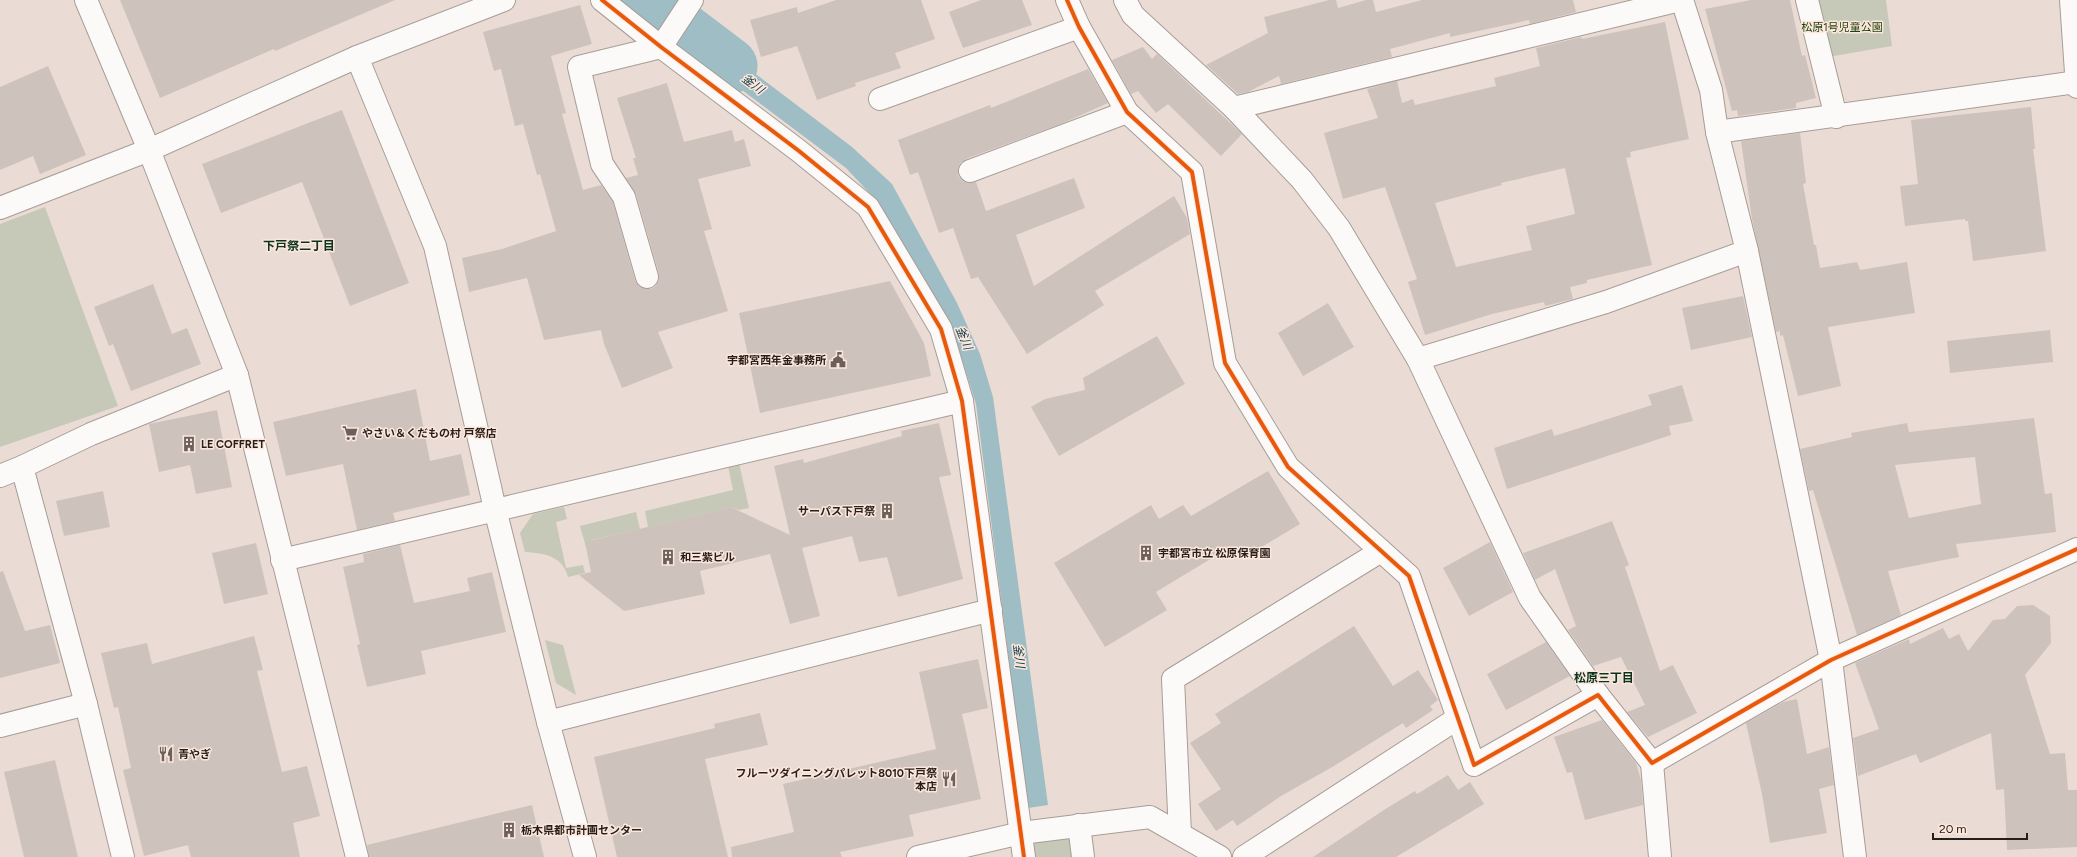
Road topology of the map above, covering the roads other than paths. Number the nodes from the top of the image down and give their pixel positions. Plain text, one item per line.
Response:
1 (86, 0) edge
2 (504, 0) edge
3 (602, 0) edge
4 (692, 0) edge
5 (1067, 0) edge
6 (1125, 0) edge
7 (1681, 0) edge
8 (1807, 0) edge
9 (2071, 0) edge
10 (1079, 27) junction
11 (661, 47) junction
12 (357, 57) junction
13 (2077, 82) edge
14 (2077, 87) edge
15 (880, 99) dead end
16 (1234, 108) junction
17 (1127, 112) junction
18 (1836, 117) junction
19 (1717, 132) junction
20 (149, 150) junction
21 (970, 171) dead end
22 (0, 208) edge
23 (1747, 251) junction
24 (647, 277) dead end
25 (1418, 359) junction
26 (237, 375) junction
27 (962, 401) junction
28 (22, 467) junction
29 (0, 476) edge
30 (495, 509) junction
31 (2077, 549) edge
32 (1381, 551) junction
33 (282, 560) junction
34 (991, 610) junction
35 (1832, 660) junction
36 (1598, 695) junction
37 (86, 704) junction
38 (1458, 718) junction
39 (548, 722) junction
40 (0, 726) edge
41 (1652, 763) junction
42 (1074, 826) junction
43 (1026, 832) junction
44 (1180, 834) junction
45 (123, 857) edge
46 (357, 857) edge
47 (585, 857) edge
48 (918, 857) edge
49 (1024, 857) edge
50 (1083, 857) edge
51 (1220, 857) edge
52 (1244, 857) edge
53 (1660, 857) edge
54 (1855, 857) edge

1 - 20 street
2 - 12 street
3 - 11 street
4 - 11 street
5 - 10 street
6 - 16 street
7 - 16 street
7 - 19 street
8 - 18 street
9 - 13 street
10 - 15 street
10 - 17 street
11 - 24 street
11 - 27 street
12 - 20 street
12 - 30 street
13 - 14 street
13 - 18 street
16 - 25 street
17 - 21 street
17 - 32 street
18 - 19 street
19 - 23 street
20 - 22 street
20 - 26 street
23 - 25 street
23 - 35 street
25 - 36 street
26 - 28 street
26 - 33 street
27 - 30 street
27 - 34 street
28 - 29 street
28 - 37 street
30 - 33 street
30 - 39 street
31 - 35 street
32 - 38 street
32 - 44 street
33 - 46 street
34 - 39 street
34 - 43 street
35 - 41 street
35 - 54 street
36 - 38 street
36 - 41 street
37 - 40 street
37 - 45 street
38 - 52 street
39 - 47 street
41 - 53 street
42 - 43 street
42 - 44 street
42 - 50 street
43 - 48 street
43 - 49 street
44 - 51 street

